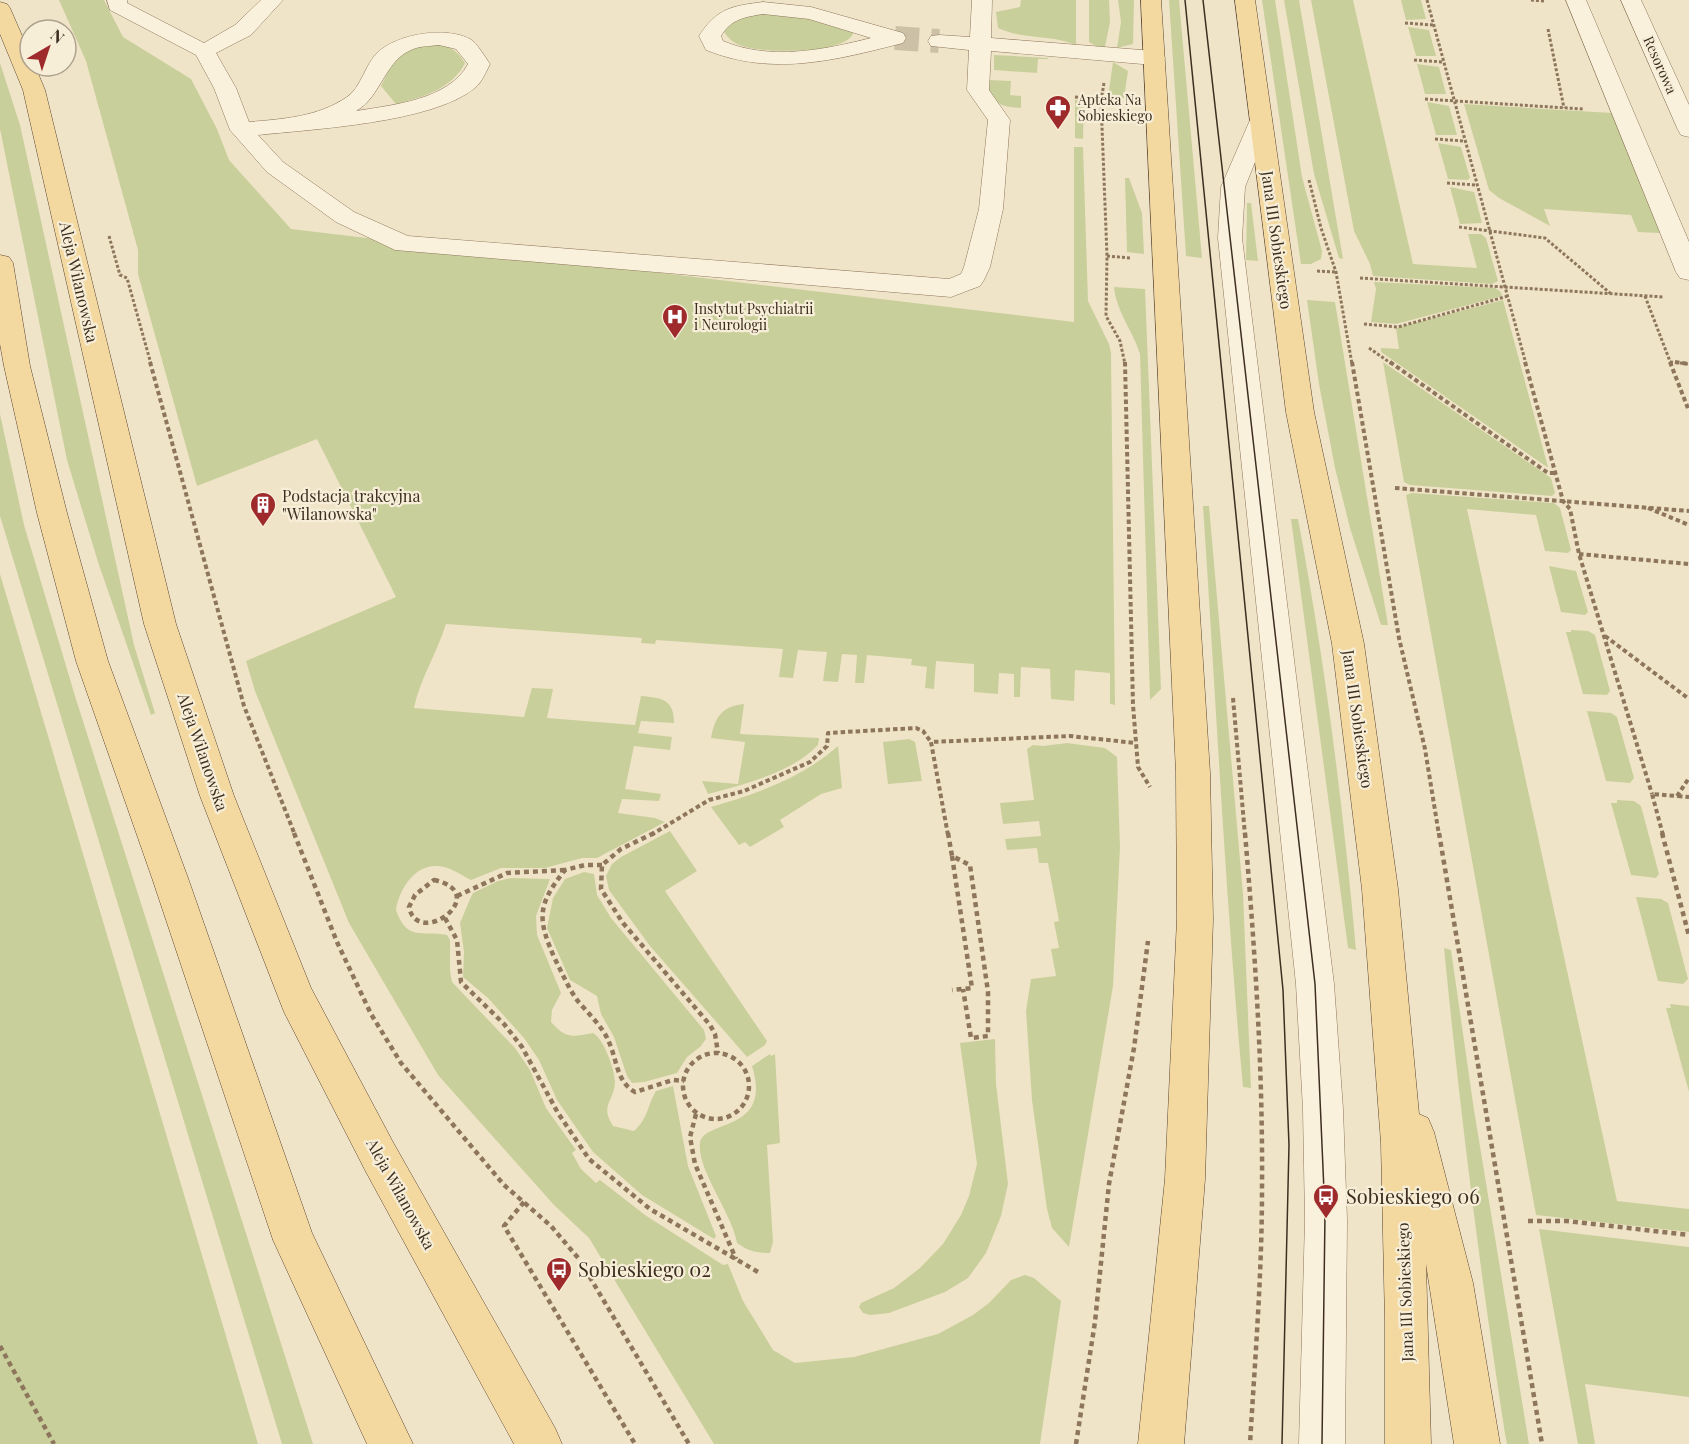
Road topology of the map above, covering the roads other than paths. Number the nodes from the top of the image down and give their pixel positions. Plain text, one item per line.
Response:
1 (117, 0) edge
2 (982, 0) edge
3 (1151, 0) edge
4 (1245, 0) edge
5 (1576, 0) edge
6 (1631, 0) edge
7 (265, 3) edge
8 (0, 9) edge
9 (895, 38) joint
10 (939, 41) tunnel mouth
11 (980, 44) junction
12 (204, 51) junction
13 (1154, 58) junction
14 (1261, 120) junction
15 (308, 122) junction
16 (242, 129) junction
17 (1689, 130) edge
18 (0, 263) edge
19 (1689, 272) edge
20 (9, 368) edge
21 (1395, 1058) junction
22 (390, 1444) edge
23 (539, 1444) edge
24 (1161, 1444) edge
25 (1322, 1444) edge
26 (1408, 1444) edge
27 (1477, 1444) edge

1 - 12 street
2 - 11 street
3 - 13 main road
4 - 14 main road, Jana III Sobieskiego
5 - 19 street
6 - 17 street, Resorowa
7 - 12 street
8 - 23 main road, Aleja Wilanowska
9 - 9 street
10 - 11 street
11 - 13 street
11 - 16 street
12 - 16 street
13 - 24 main road
14 - 21 main road, Jana III Sobieskiego
14 - 25 street
15 - 15 street
15 - 16 street
18 - 20 main road
20 - 22 main road
21 - 26 main road, Jana III Sobieskiego
21 - 27 main road

